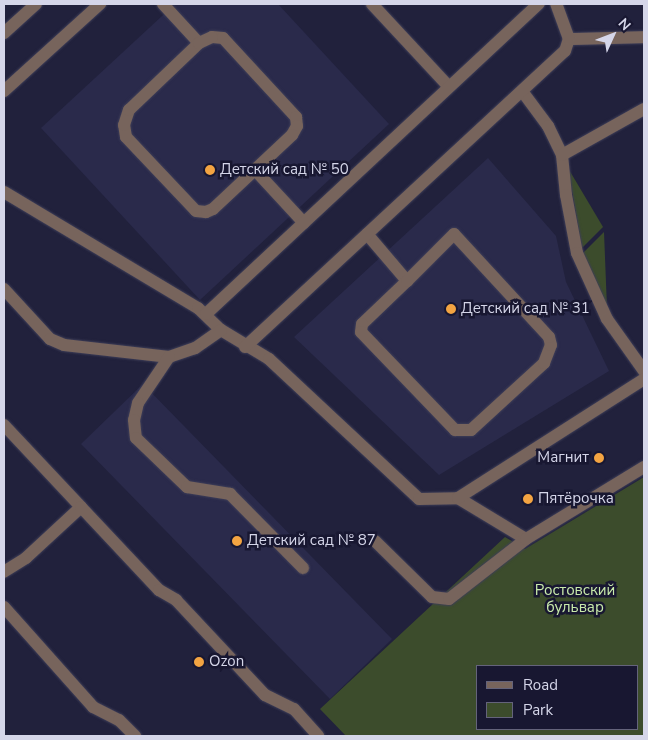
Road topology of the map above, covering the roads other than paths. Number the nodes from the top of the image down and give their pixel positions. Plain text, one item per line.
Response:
1 (36, 4) edge
2 (100, 4) edge
3 (162, 4) edge
4 (372, 4) edge
5 (539, 4) edge
6 (556, 4) edge
7 (4, 33) edge
8 (644, 37) edge
9 (569, 39) junction
10 (199, 43) junction
11 (449, 87) junction
12 (4, 91) edge
13 (522, 91) junction
14 (644, 109) edge
15 (562, 156) junction
16 (255, 170) junction
17 (4, 192) edge
18 (304, 223) junction
19 (367, 234) junction
20 (407, 280) junction
21 (4, 290) edge
22 (206, 314) junction
23 (221, 330) junction
24 (245, 346) junction
25 (169, 356) junction
26 (644, 371) edge
27 (644, 379) edge
28 (4, 426) edge
29 (644, 467) edge
30 (458, 498) junction
31 (81, 507) junction
32 (526, 539) junction
33 (375, 541) dead end
34 (303, 568) dead end
35 (4, 572) edge
36 (4, 607) edge
37 (135, 736) edge
38 (318, 736) edge

1 - 7 lane
2 - 12 lane
3 - 10 lane
4 - 11 lane
5 - 11 lane
6 - 9 lane
8 - 9 lane
9 - 13 lane
10 - 16 lane
10 - 16 lane
11 - 18 lane
13 - 15 lane
13 - 19 lane
14 - 15 lane
15 - 26 lane
16 - 18 lane
17 - 22 lane
18 - 22 lane
19 - 20 lane
19 - 24 lane
20 - 20 lane
21 - 25 lane
22 - 23 lane
23 - 24 lane
23 - 25 lane
24 - 30 lane
25 - 34 lane
27 - 30 lane
28 - 31 lane
29 - 32 lane
30 - 32 lane
31 - 35 lane
31 - 38 lane
32 - 33 lane
36 - 37 lane

